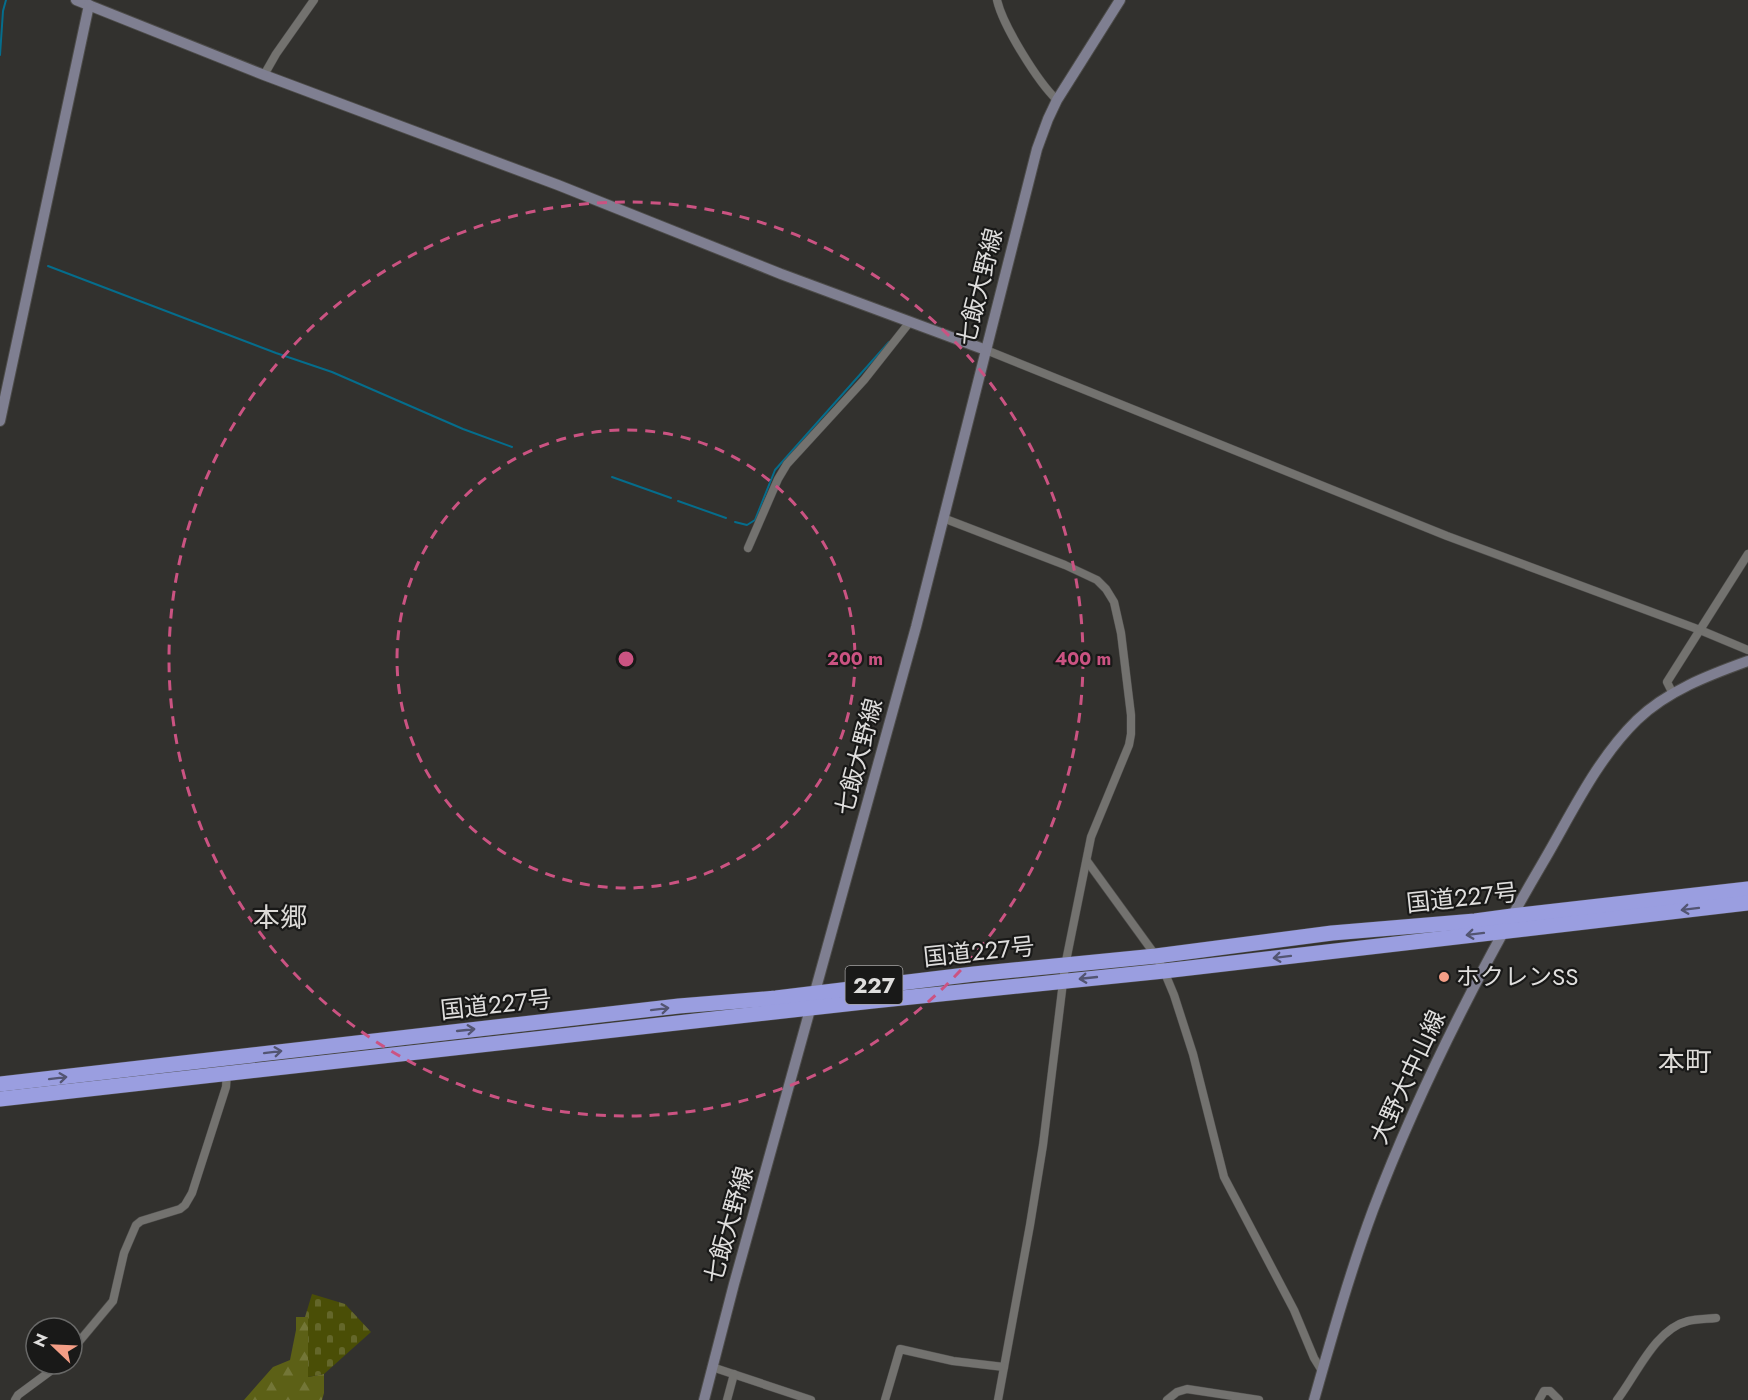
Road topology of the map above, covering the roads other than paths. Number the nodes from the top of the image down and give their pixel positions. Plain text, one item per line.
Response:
1 (77, 0) edge
2 (314, 0) edge
3 (997, 0) edge
4 (1120, 0) edge
5 (89, 5) junction
6 (264, 75) junction
7 (1057, 100) junction
8 (909, 323) junction
9 (986, 350) junction
10 (0, 421) edge
11 (943, 518) junction
12 (747, 548) dead end
13 (1748, 554) edge
14 (1700, 630) junction
15 (1748, 650) edge
16 (1748, 661) edge
17 (1673, 694) junction
18 (1087, 861) junction
19 (1748, 889) edge
20 (1748, 903) edge
21 (1512, 916) junction
22 (1503, 930) junction
23 (1156, 957) junction
24 (1164, 971) junction
25 (1065, 973) junction
26 (814, 1000) junction
27 (238, 1056) junction
28 (226, 1073) junction
29 (0, 1084) edge
30 (0, 1099) edge
31 (1716, 1318) dead end
32 (84, 1336) edge
33 (712, 1367) junction
34 (1004, 1367) junction
35 (1322, 1371) junction
36 (734, 1374) junction
37 (44, 1376) edge
38 (15, 1400) edge
39 (704, 1400) edge
40 (728, 1400) edge
41 (811, 1400) edge
42 (885, 1400) edge
43 (998, 1400) edge
44 (1167, 1400) edge
45 (1259, 1400) edge
46 (1314, 1400) edge
47 (1539, 1400) edge
48 (1559, 1400) edge
49 (1617, 1400) edge

1 - 5 main road
2 - 6 street
3 - 7 street
4 - 7 main road, 七飯大野線
5 - 6 main road
5 - 10 main road
6 - 8 main road
7 - 9 main road, 七飯大野線
8 - 9 main road
8 - 12 street
9 - 11 main road, 七飯大野線
9 - 14 street
11 - 18 street
11 - 26 main road, 七飯大野線
13 - 14 street
14 - 15 street
14 - 17 street
16 - 17 main road, 大野大中山線
17 - 21 main road, 大野大中山線
18 - 23 street
18 - 25 street
19 - 21 highway, 国道227号 / 227
20 -> 22 highway, 国道227号 / 227
21 - 22 main road, 大野大中山線
21 - 23 highway, 国道227号 / 227
22 -> 24 highway, 国道227号 / 227
22 - 35 main road, 大野大中山線
23 - 24 street
23 - 25 highway, 国道227号 / 227
24 -> 25 highway, 国道227号 / 227
24 - 35 street
25 - 26 highway, 国道227号 / 227
25 - 34 street
27 -> 26 highway, 国道227号 / 227
26 - 28 highway, 国道227号 / 227
26 - 33 main road, 七飯大野線
27 - 28 street
29 -> 27 highway, 国道227号 / 227
28 - 30 highway, 国道227号 / 227
28 - 32 street
31 - 49 street
33 - 36 street
33 - 39 main road, 七飯大野線
34 - 42 street
34 - 43 street
35 - 46 main road, 大野大中山線
36 - 40 street
36 - 41 street
37 - 38 street
44 - 45 street
47 - 48 street

